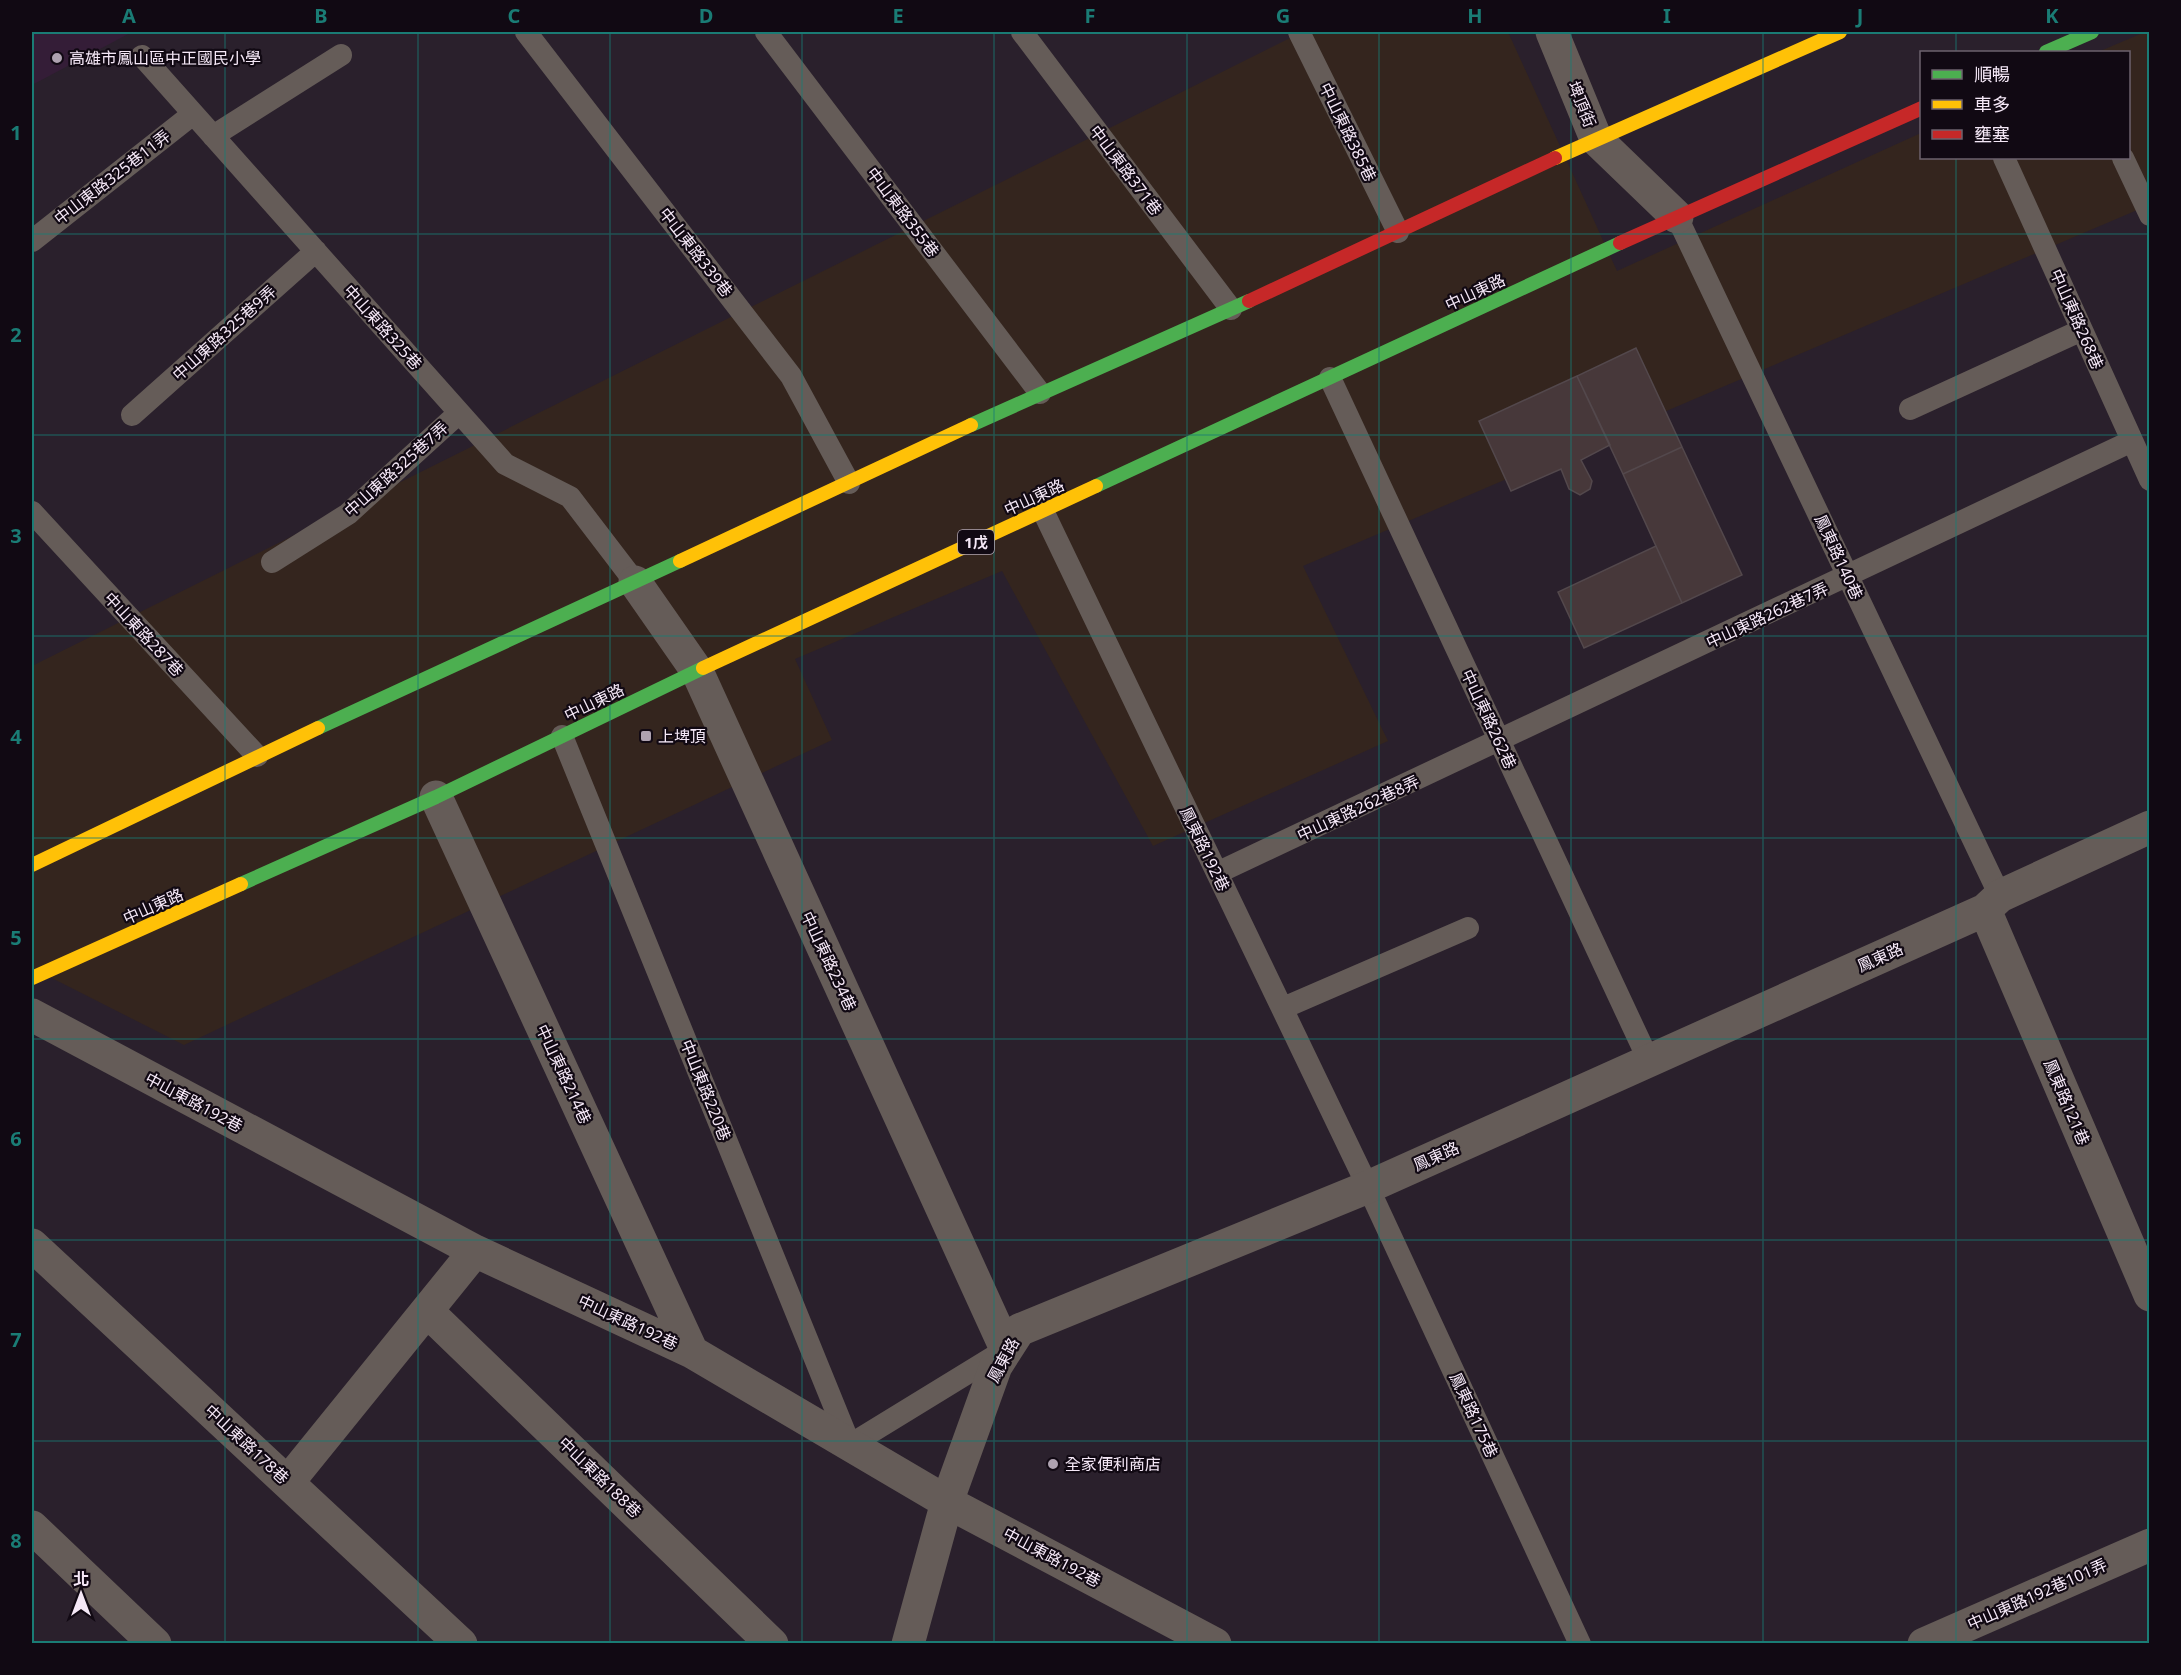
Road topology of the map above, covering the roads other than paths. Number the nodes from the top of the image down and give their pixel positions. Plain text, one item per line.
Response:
1 (526, 32) edge
2 (766, 32) edge
3 (1022, 32) edge
4 (1299, 32) edge
5 (1552, 32) edge
6 (1840, 32) edge
7 (2092, 32) edge
8 (2073, 47) edge
9 (2051, 51) edge
10 (341, 55) dead end
11 (142, 56) dead end
12 (1920, 109) edge
13 (193, 114) junction
14 (213, 136) junction
15 (1596, 139) junction
16 (2004, 159) edge
17 (2123, 159) edge
18 (2150, 215) edge
19 (1677, 217) junction
20 (1398, 232) junction
21 (32, 241) edge
22 (316, 251) junction
23 (1231, 309) junction
24 (2082, 330) junction
25 (1330, 378) junction
26 (1040, 393) junction
27 (1910, 409) dead end
28 (459, 412) junction
29 (132, 415) dead end
30 (2132, 441) junction
31 (2150, 480) edge
32 (849, 483) junction
33 (1043, 511) junction
34 (32, 512) edge
35 (272, 562) dead end
36 (1848, 576) junction
37 (635, 582) junction
38 (697, 671) junction
39 (562, 736) junction
40 (1499, 742) junction
41 (257, 756) junction
42 (436, 796) junction
43 (2150, 827) edge
44 (32, 865) edge
45 (1217, 873) junction
46 (1993, 903) junction
47 (1468, 928) dead end
48 (32, 978) edge
49 (1282, 1008) junction
50 (32, 1015) edge
51 (1649, 1061) junction
52 (1368, 1186) junction
53 (32, 1245) edge
54 (475, 1251) junction
55 (2150, 1295) edge
56 (427, 1311) junction
57 (1006, 1349) junction
58 (692, 1352) junction
59 (850, 1445) junction
60 (288, 1482) junction
61 (947, 1502) junction
62 (32, 1527) edge
63 (2150, 1545) edge
64 (155, 1644) edge
65 (461, 1644) edge
66 (772, 1644) edge
67 (908, 1644) edge
68 (1215, 1644) edge
69 (1580, 1644) edge
70 (1923, 1644) edge

1 - 32 lane, 中山東路339巷
2 - 26 lane, 中山東路355巷
3 - 23 lane, 中山東路371巷
4 - 20 lane, 中山東路385巷
5 - 15 street, 埤頂街
6 - 15 main road
7 - 8 main road
8 - 9 main road
10 - 14 lane
11 - 13 lane, 中山東路325巷
12 - 19 main road, 中山東路 / 1戊
13 - 14 lane, 中山東路325巷
13 - 21 lane, 中山東路325巷11弄
14 - 22 lane, 中山東路325巷
15 - 19 street, 埤頂街
15 - 20 main road
16 - 24 lane, 中山東路268巷
17 - 18 lane
19 - 25 main road, 中山東路 / 1戊
19 - 36 lane, 鳳東路140巷
20 - 23 main road
22 - 28 lane, 中山東路325巷
22 - 29 lane, 中山東路325巷9弄
23 - 26 main road
24 - 27 lane
24 - 30 lane, 中山東路268巷
25 - 33 main road, 中山東路 / 1戊
25 - 40 lane, 中山東路262巷
26 - 32 main road
28 - 35 lane, 中山東路325巷7弄
28 - 37 lane, 中山東路325巷
30 - 31 lane, 中山東路268巷
30 - 36 lane, 中山東路262巷7弄
32 - 37 main road
33 - 38 main road, 中山東路 / 1戊
33 - 45 lane, 鳳東路192巷
34 - 41 lane, 中山東路287巷
36 - 40 lane, 中山東路262巷7弄
36 - 46 lane, 鳳東路140巷
37 - 38 street, 中山東路234巷
37 - 41 main road
38 - 39 main road, 中山東路 / 1戊
38 - 57 street, 中山東路234巷
39 - 42 main road, 中山東路 / 1戊
39 - 59 lane, 中山東路220巷
40 - 45 lane, 中山東路262巷8弄
40 - 51 lane, 中山東路262巷
41 - 44 main road
42 - 48 main road, 中山東路 / 1戊
42 - 58 street, 中山東路214巷
43 - 46 street, 鳳東路
45 - 49 lane, 鳳東路192巷
46 - 51 street, 鳳東路
46 - 55 street, 鳳東路121巷
47 - 49 lane
49 - 52 lane, 鳳東路192巷
50 - 54 street, 中山東路192巷
51 - 52 street, 鳳東路
52 - 57 street, 鳳東路
52 - 69 lane, 鳳東路175巷
53 - 60 street, 中山東路178巷
54 - 56 street
54 - 58 street, 中山東路192巷
56 - 60 street
56 - 66 street, 中山東路188巷
57 - 59 lane
57 - 61 street, 鳳東路
58 - 59 street, 中山東路192巷
59 - 61 street, 中山東路192巷
60 - 65 street, 中山東路178巷
61 - 67 street, 鳳東路
61 - 68 street, 中山東路192巷
62 - 64 street
63 - 70 street, 中山東路192巷101弄

